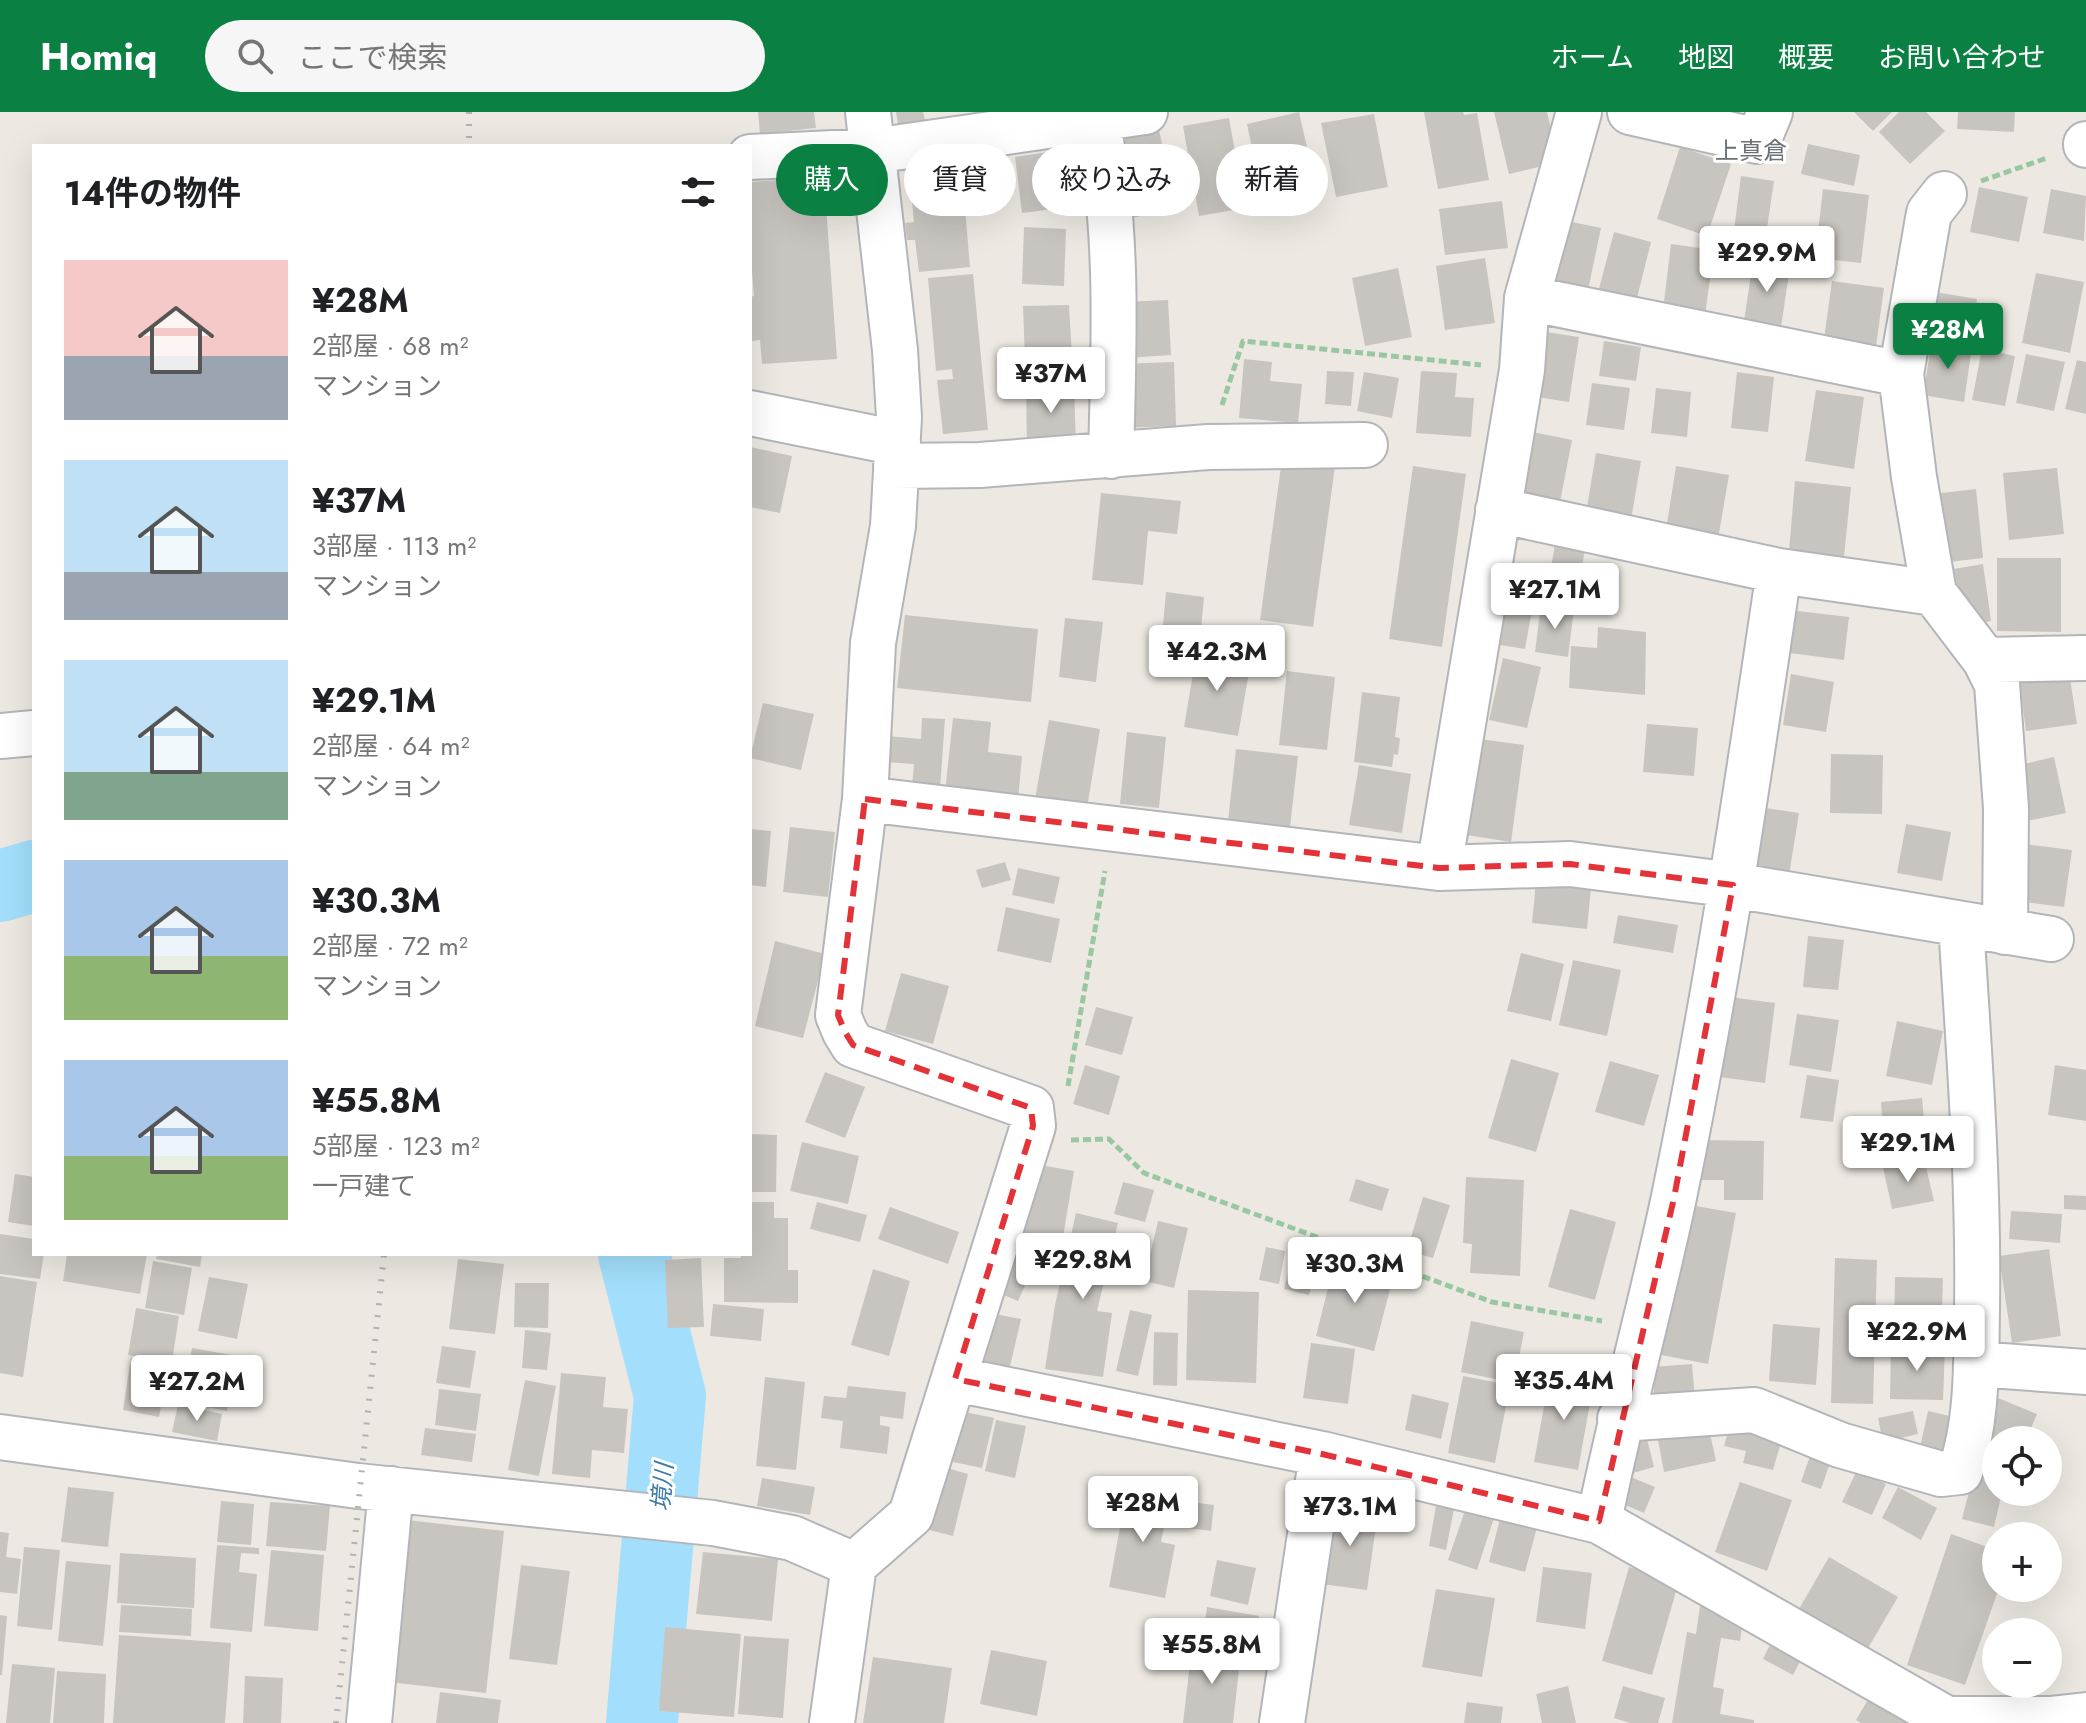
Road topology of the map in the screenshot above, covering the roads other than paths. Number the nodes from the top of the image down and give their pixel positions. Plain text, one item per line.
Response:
1 (1145, 112) edge
2 (1579, 112) edge
3 (1630, 112) edge
4 (1770, 112) edge
5 (1097, 119) junction
6 (871, 131) edge
7 (752, 157) edge
8 (1944, 194) road end
9 (1527, 298) junction
10 (1901, 374) junction
11 (752, 414) edge
12 (1365, 445) dead end
13 (897, 455) junction
14 (1111, 456) junction
15 (1498, 510) junction
16 (1779, 571) junction
17 (1934, 593) junction
18 (2086, 658) edge
19 (1985, 660) junction
20 (32, 733) edge
21 (0, 736) edge
22 (865, 799) junction
23 (1439, 868) junction
24 (1733, 885) junction
25 (1961, 924) junction
26 (2005, 932) junction
27 (2051, 939) dead end
28 (1976, 1364) junction
29 (2086, 1372) edge
30 (955, 1379) junction
31 (1620, 1419) junction
32 (0, 1437) edge
33 (1322, 1454) junction
34 (391, 1489) junction
35 (1599, 1521) junction
36 (854, 1565) junction
37 (2062, 1719) edge
38 (369, 1723) edge
39 (832, 1723) edge
40 (1282, 1723) edge

1 - 5 street
2 - 9 street
3 - 4 street
5 - 6 street
5 - 14 street
6 - 7 street
6 - 13 street
8 - 10 street
9 - 10 street
9 - 15 street
10 - 17 street
11 - 13 street
12 - 14 street
13 - 14 street
13 - 22 street
15 - 16 street
15 - 23 street
16 - 17 street
16 - 24 street
17 - 19 street
18 - 19 street
19 - 26 street
20 - 21 street
22 - 23 street
22 - 30 street
23 - 24 street
24 - 25 street
24 - 31 street
25 - 26 street
25 - 28 street
26 - 27 street
28 - 29 street
28 - 31 street
30 - 33 street
30 - 36 street
31 - 35 street
32 - 34 street
33 - 35 street
33 - 40 street
34 - 36 street
34 - 38 street
35 - 37 street
36 - 39 street

